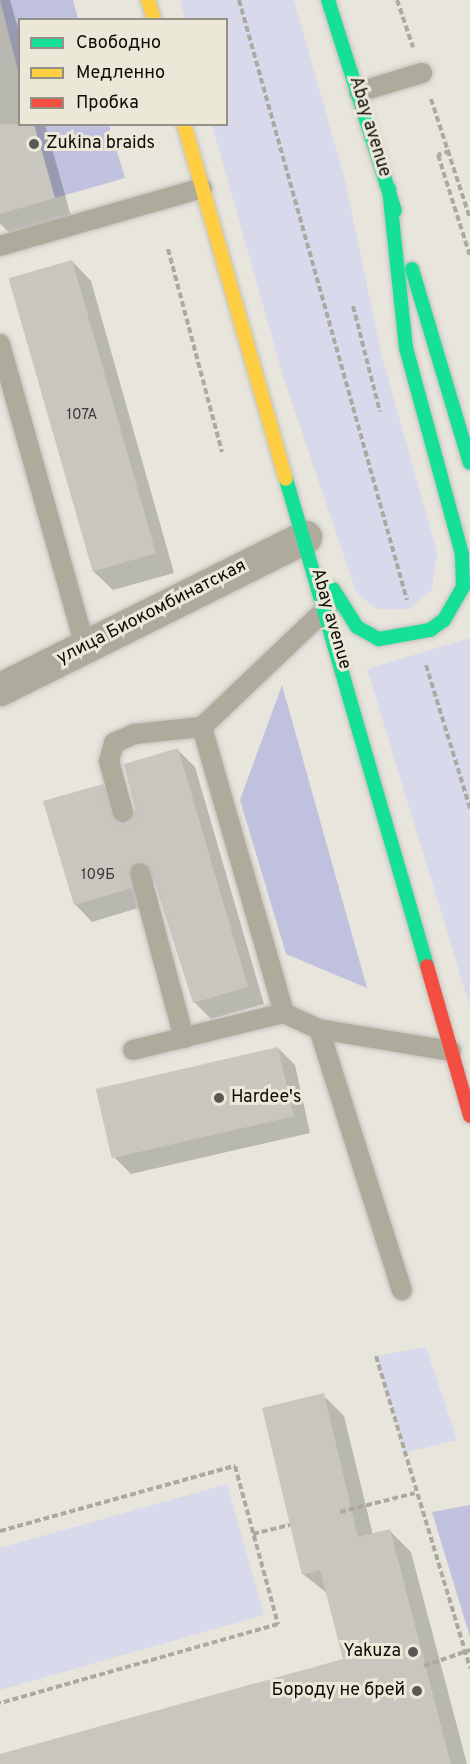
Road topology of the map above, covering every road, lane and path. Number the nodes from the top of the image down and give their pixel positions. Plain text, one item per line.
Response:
1 (148, 0) edge
2 (239, 0) edge
3 (328, 0) edge
4 (397, 0) edge
5 (153, 18) edge
6 (422, 72) junction
7 (359, 92) junction
8 (185, 126) edge
9 (450, 151) junction
10 (202, 189) junction
11 (389, 189) junction
12 (470, 218) edge
13 (0, 246) edge
14 (168, 249) dead end
15 (470, 256) edge
16 (353, 306) dead end
17 (0, 344) edge
18 (380, 412) dead end
19 (222, 452) dead end
20 (469, 453) edge
21 (305, 537) junction
22 (327, 608) junction
23 (417, 636) junction
24 (85, 646) junction
25 (0, 689) edge
26 (202, 727) junction
27 (470, 808) edge
28 (123, 812) dead end
29 (140, 873) dead end
30 (284, 1013) junction
31 (319, 1029) junction
32 (184, 1038) junction
33 (133, 1050) dead end
34 (451, 1051) junction
35 (470, 1116) edge
36 (402, 1290) dead end
37 (376, 1356) dead end
38 (415, 1493) junction
39 (340, 1512) dead end
40 (290, 1525) dead end
41 (0, 1532) edge
42 (253, 1534) junction
43 (467, 1651) edge
44 (424, 1666) dead end
45 (470, 1668) edge
46 (0, 1703) edge

1 - 5 main road
2 - 23 path
3 - 7 main road, Abay avenue
4 - 6 path
6 - 7 lane
6 - 9 path
7 - 11 main road, Abay avenue
8 - 10 main road, Abay avenue
9 - 12 path
9 - 15 path
10 - 13 lane
10 - 21 main road, Abay avenue
11 - 20 main road, Abay avenue
11 - 23 main road
14 - 19 path
16 - 18 path
17 - 24 lane
21 - 22 main road, Abay avenue
21 - 23 main road
21 - 24 street, улица Биокомбинатская
22 - 26 lane
22 - 34 main road, Abay avenue
23 - 27 path
24 - 25 street, улица Биокомбинатская
26 - 28 lane
26 - 30 lane
29 - 32 lane
30 - 31 lane
30 - 32 lane
31 - 34 lane
31 - 36 lane
32 - 33 lane
34 - 35 main road, Abay avenue
37 - 38 path
38 - 39 path
38 - 43 path
40 - 42 path
41 - 42 path
42 - 46 path
43 - 44 path
43 - 45 path

